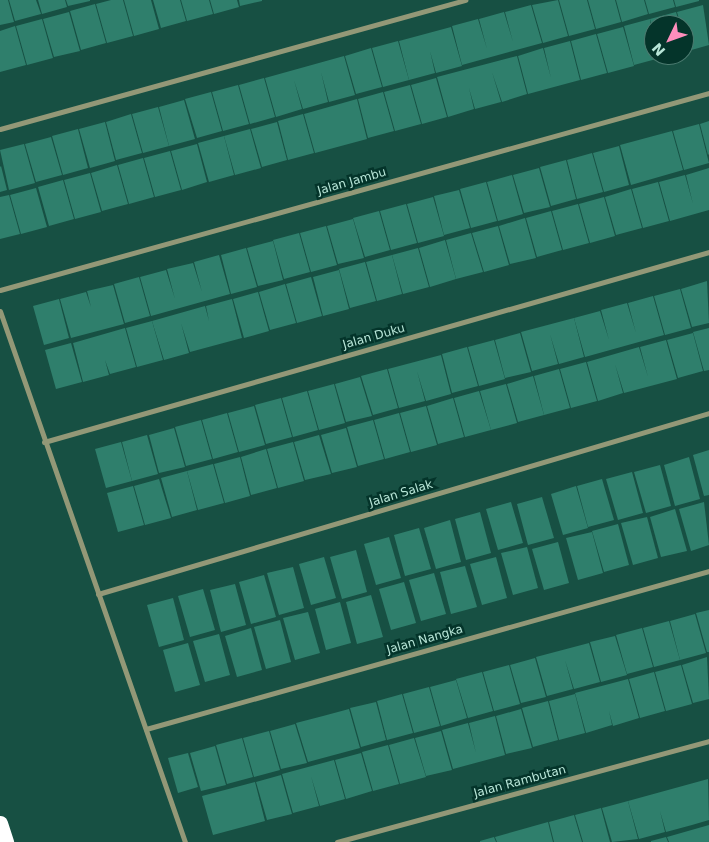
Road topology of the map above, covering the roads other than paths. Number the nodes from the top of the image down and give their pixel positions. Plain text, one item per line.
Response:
1 (465, 0) edge
2 (709, 93) edge
3 (0, 129) edge
4 (709, 252) edge
5 (0, 290) edge
6 (0, 311) edge
7 (709, 413) edge
8 (44, 442) junction
9 (709, 571) edge
10 (98, 594) junction
11 (146, 729) junction
12 (709, 741) edge
13 (0, 824) edge
14 (6, 842) edge
15 (185, 842) edge
16 (337, 842) edge

1 - 3 street
2 - 5 street, Jalan Jambu
4 - 8 street, Jalan Duku
6 - 8 street
7 - 10 street, Jalan Salak
8 - 10 street
9 - 11 street, Jalan Nangka
10 - 11 street
11 - 15 street
12 - 16 street, Jalan Rambutan
13 - 14 highway

